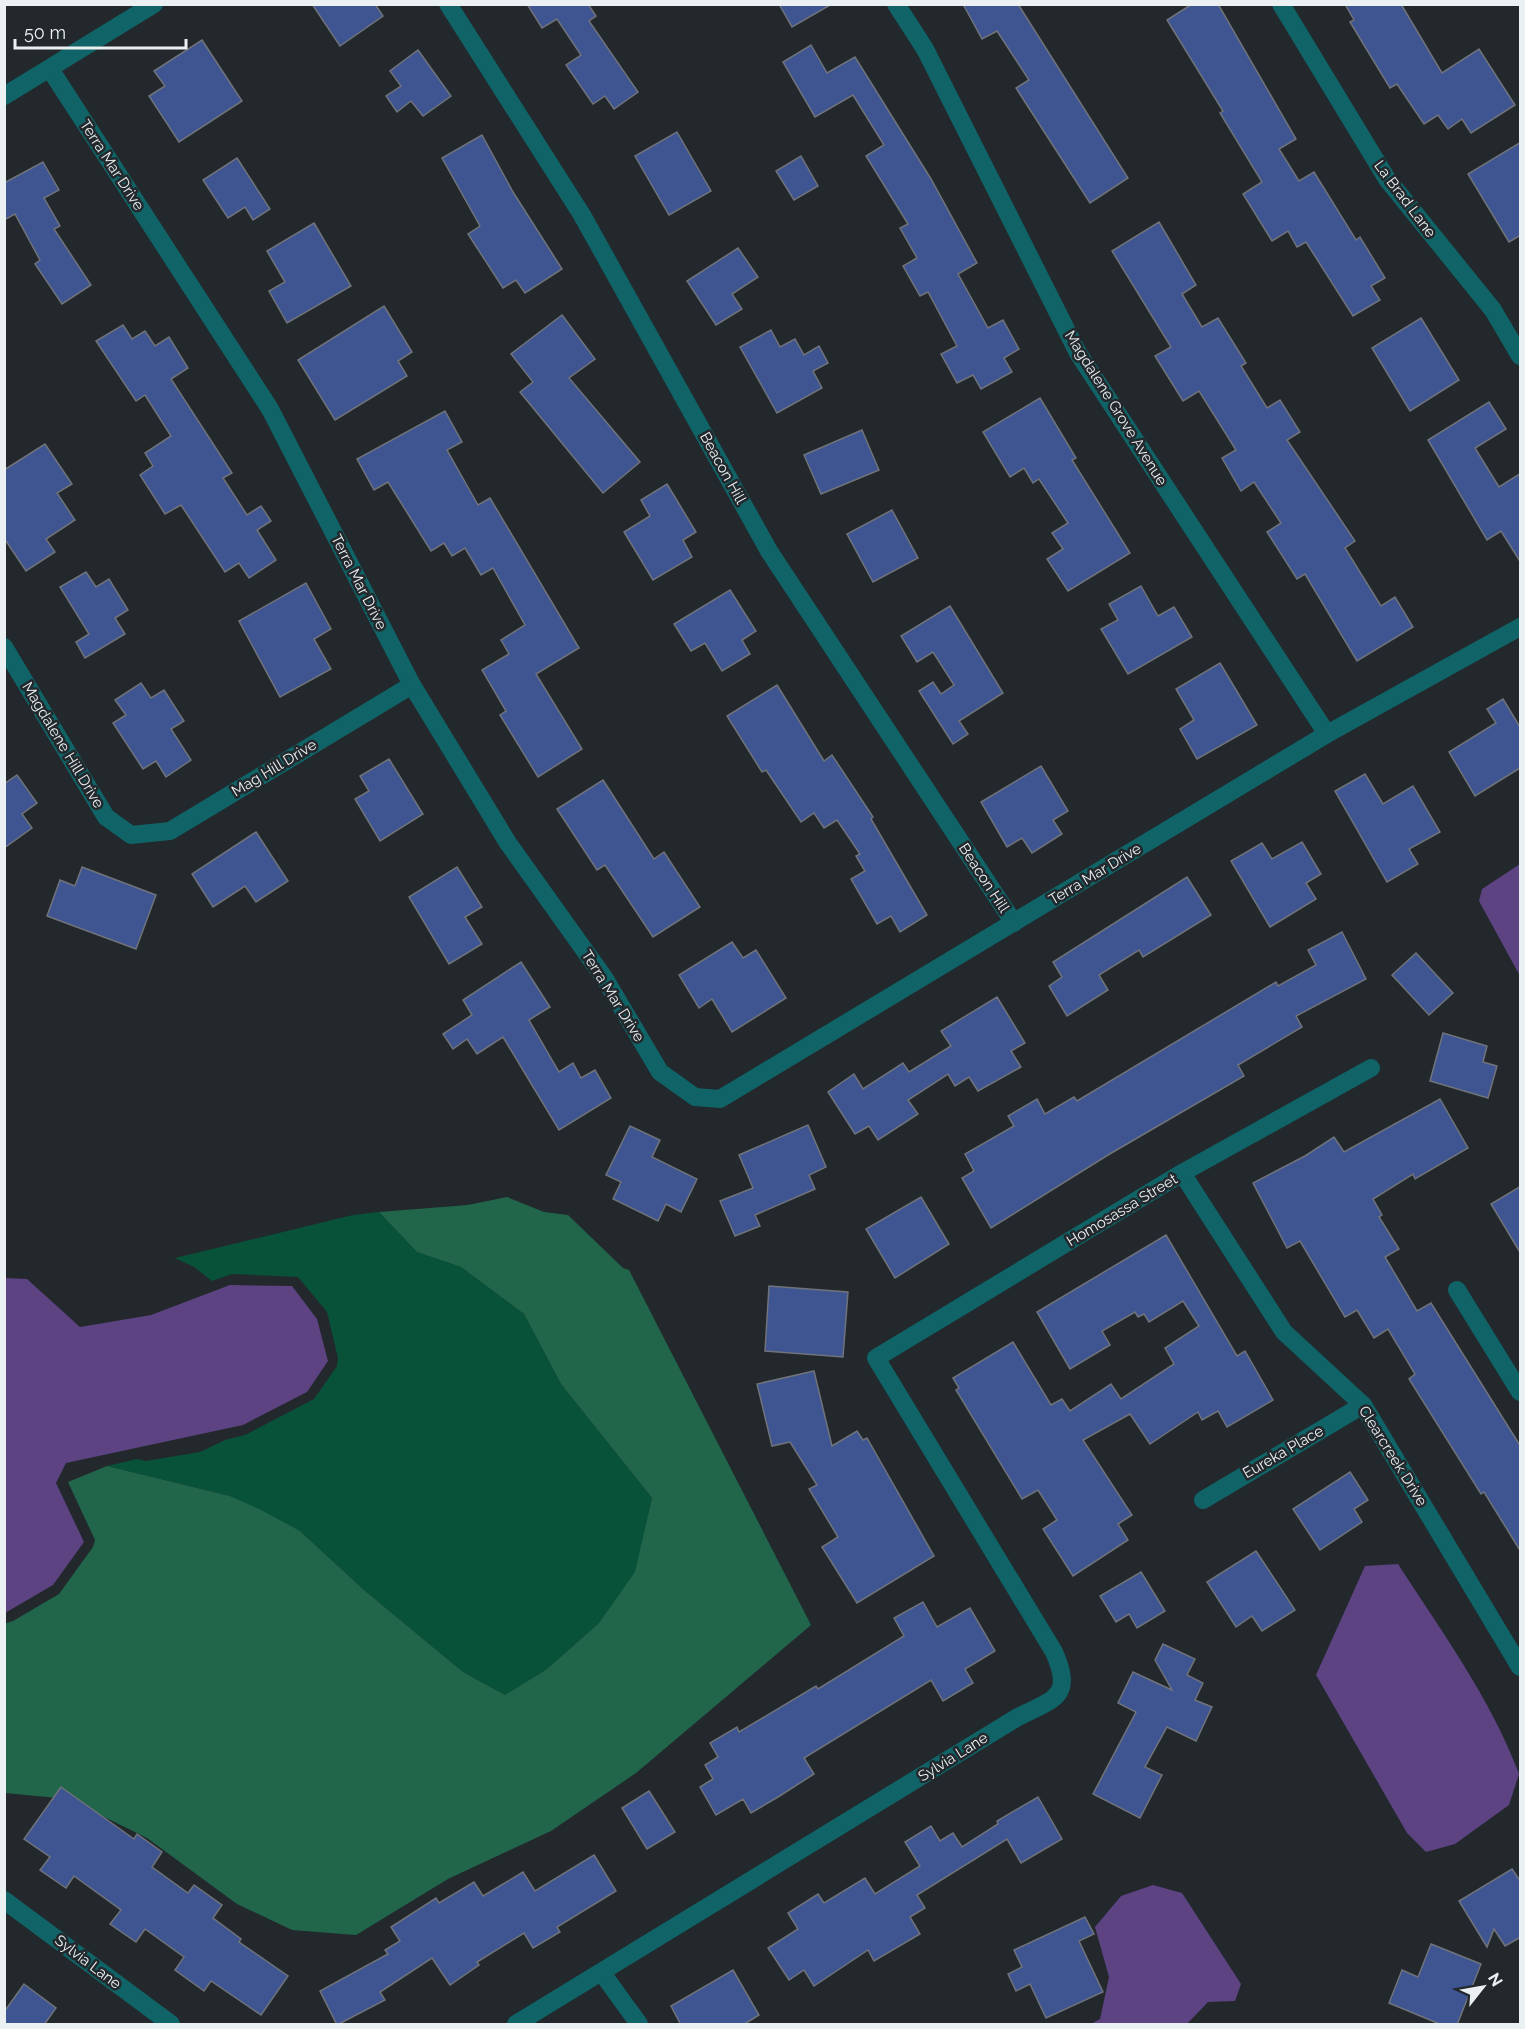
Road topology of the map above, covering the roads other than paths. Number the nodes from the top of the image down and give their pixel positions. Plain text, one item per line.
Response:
1 (154, 4) edge
2 (448, 4) edge
3 (896, 4) edge
4 (1281, 4) edge
5 (50, 69) junction
6 (4, 96) edge
7 (1521, 356) edge
8 (1521, 627) edge
9 (4, 647) edge
10 (412, 685) junction
11 (1327, 734) junction
12 (130, 836) joint
13 (1014, 922) junction
14 (1371, 1068) dead end
15 (1182, 1173) junction
16 (1458, 1290) dead end
17 (876, 1358) joint
18 (1521, 1392) edge
19 (1363, 1405) junction
20 (1203, 1500) dead end
21 (1521, 1667) edge
22 (4, 1900) edge
23 (602, 1973) junction
24 (171, 2025) edge
25 (516, 2025) edge
26 (639, 2025) edge

1 - 5 street
2 - 13 street, Beacon Hill
3 - 11 street, Magdalene Grove Avenue
4 - 7 street, La Brad Lane
5 - 6 street
5 - 10 street, Terra Mar Drive
8 - 11 street, Terra Mar Drive
9 - 12 street, Magdalene Hill Drive
10 - 12 street, Mag Hill Drive
10 - 13 street, Terra Mar Drive
11 - 13 street, Terra Mar Drive
14 - 15 street, Homosassa Street
15 - 17 street, Homosassa Street
15 - 19 street, Clearcreek Drive
16 - 18 street
17 - 23 street, Sylvia Lane
19 - 20 street, Eureka Place
19 - 21 street, Clearcreek Drive
22 - 24 street, Sylvia Lane
23 - 25 street, Sylvia Lane
23 - 26 street

